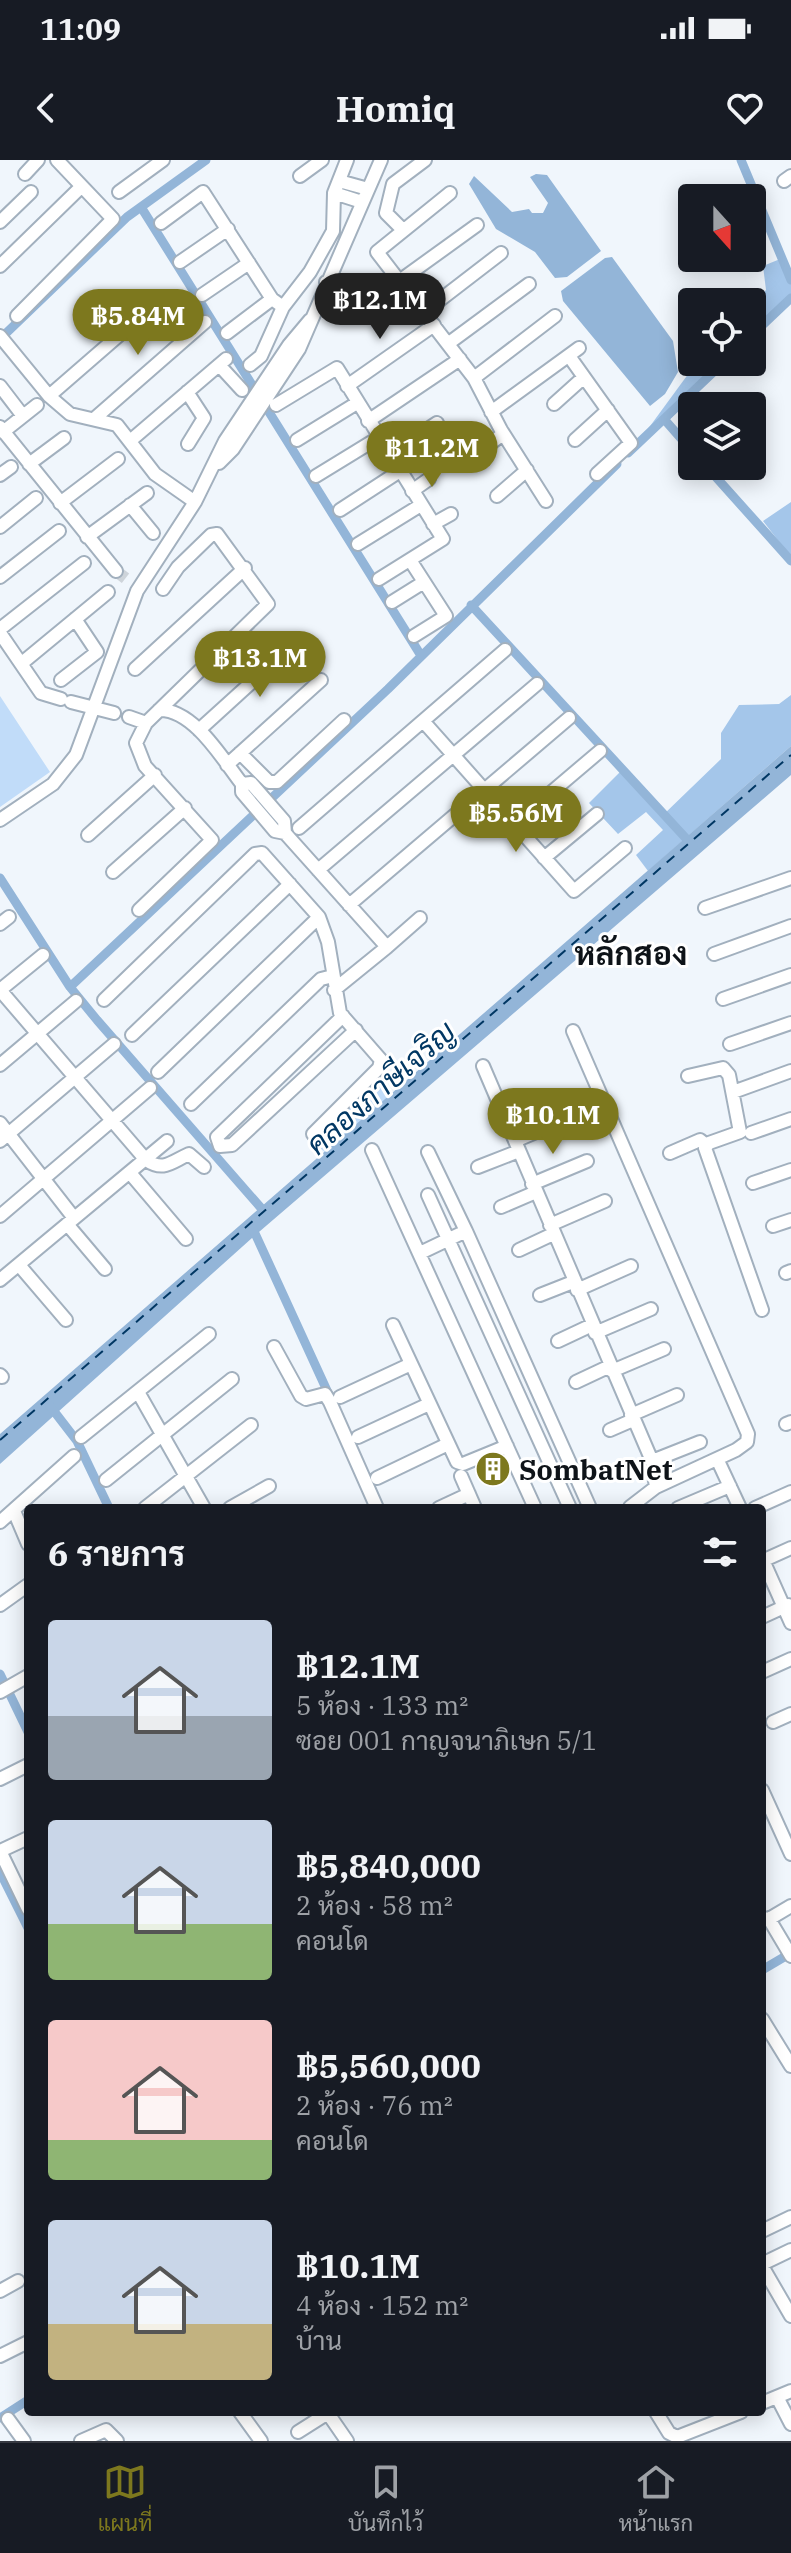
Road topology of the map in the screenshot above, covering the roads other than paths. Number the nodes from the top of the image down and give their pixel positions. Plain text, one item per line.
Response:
1 (38, 160) edge
2 (57, 160) edge
3 (163, 160) edge
4 (322, 160) edge
5 (347, 160) edge
6 (381, 160) edge
7 (425, 160) edge
8 (25, 174) dead end
9 (300, 176) dead end
10 (81, 187) junction
11 (337, 187) junction
12 (31, 192) dead end
13 (119, 192) dead end
14 (450, 193) dead end
15 (365, 195) junction
16 (0, 222) edge
17 (161, 223) dead end
18 (477, 225) dead end
19 (228, 229) junction
20 (402, 229) junction
21 (501, 253) dead end
22 (180, 262) dead end
23 (249, 263) junction
24 (0, 266) edge
25 (326, 282) junction
26 (400, 284) junction
27 (529, 284) dead end
28 (202, 295) dead end
29 (278, 303) junction
30 (423, 313) junction
31 (17, 316) dead end
32 (555, 316) dead end
33 (205, 322) dead end
34 (434, 325) junction
35 (125, 330) dead end
36 (227, 333) dead end
37 (0, 336) edge
38 (449, 343) junction
39 (460, 359) junction
40 (250, 365) dead end
41 (584, 377) junction
42 (474, 378) junction
43 (0, 386) edge
44 (347, 386) junction
45 (242, 390) dead end
46 (187, 392) junction
47 (49, 396) junction
48 (357, 403) junction
49 (554, 404) dead end
50 (37, 405) dead end
51 (276, 405) dead end
52 (608, 410) junction
53 (491, 412) junction
54 (23, 416) junction
55 (94, 419) junction
56 (368, 421) junction
57 (437, 423) dead end
58 (2, 429) edge
59 (503, 434) junction
60 (64, 438) dead end
61 (378, 438) junction
62 (297, 440) dead end
63 (575, 440) dead end
64 (130, 441) junction
65 (188, 444) dead end
66 (389, 455) junction
67 (471, 458) dead end
68 (118, 459) dead end
69 (29, 464) junction
70 (527, 470) junction
71 (400, 471) junction
72 (597, 474) dead end
73 (316, 476) dead end
74 (429, 479) dead end
75 (412, 491) junction
76 (147, 493) dead end
77 (497, 496) dead end
78 (36, 498) dead end
79 (546, 501) dead end
80 (195, 502) junction
81 (60, 503) junction
82 (130, 505) junction
83 (421, 505) junction
84 (340, 510) dead end
85 (451, 514) dead end
86 (433, 524) junction
87 (0, 527) edge
88 (59, 531) dead end
89 (153, 533) dead end
90 (87, 537) junction
91 (358, 544) dead end
92 (410, 560) junction
93 (84, 563) dead end
94 (245, 568) junction
95 (116, 571) tunnel mouth
96 (0, 577) edge
97 (379, 579) dead end
98 (424, 582) junction
99 (163, 589) dead end
100 (108, 592) dead end
101 (392, 602) dead end
102 (75, 619) junction
103 (0, 631) edge
104 (414, 636) dead end
105 (297, 641) dead end
106 (505, 650) dead end
107 (22, 663) junction
108 (135, 669) dead end
109 (61, 680) dead end
110 (321, 680) dead end
111 (537, 684) dead end
112 (94, 709) junction
113 (159, 710) junction
114 (114, 713) dead end
115 (129, 717) dead end
116 (569, 718) dead end
117 (344, 720) dead end
118 (423, 721) junction
119 (146, 723) junction
120 (199, 730) junction
121 (600, 751) dead end
122 (240, 753) junction
123 (453, 755) junction
124 (227, 765) junction
125 (155, 775) junction
126 (484, 790) junction
127 (185, 808) junction
128 (597, 814) dead end
129 (0, 820) edge
130 (514, 824) junction
131 (299, 828) dead end
132 (88, 835) dead end
133 (625, 848) dead end
134 (544, 858) junction
135 (318, 870) junction
136 (113, 872) dead end
137 (791, 878) edge
138 (290, 884) junction
139 (349, 905) junction
140 (705, 908) dead end
141 (139, 910) dead end
142 (319, 917) junction
143 (420, 918) dead end
144 (791, 926) edge
145 (387, 947) junction
146 (714, 954) dead end
147 (43, 955) dead end
148 (791, 975) edge
149 (333, 976) junction
150 (0, 990) edge
151 (334, 990) junction
152 (723, 999) dead end
153 (104, 1000) dead end
154 (76, 1001) dead end
155 (343, 1016) junction
156 (791, 1023) edge
157 (356, 1030) junction
158 (573, 1031) dead end
159 (37, 1034) junction
160 (132, 1035) dead end
161 (114, 1044) dead end
162 (730, 1044) dead end
163 (0, 1065) edge
164 (483, 1066) dead end
165 (791, 1071) edge
166 (158, 1072) dead end
167 (688, 1076) dead end
168 (74, 1077) junction
169 (150, 1088) dead end
170 (733, 1092) junction
171 (191, 1104) dead end
172 (567, 1119) dead end
173 (791, 1119) edge
174 (112, 1121) junction
175 (3, 1133) edge
176 (751, 1133) dead end
177 (313, 1134) dead end
178 (167, 1141) dead end
179 (706, 1145) junction
180 (517, 1146) junction
181 (372, 1150) dead end
182 (428, 1152) dead end
183 (670, 1153) dead end
184 (146, 1160) junction
185 (587, 1161) dead end
186 (204, 1167) dead end
187 (478, 1167) dead end
188 (791, 1170) edge
189 (130, 1173) junction
190 (46, 1178) junction
191 (753, 1183) dead end
192 (534, 1188) junction
193 (428, 1195) dead end
194 (605, 1201) dead end
195 (501, 1207) dead end
196 (0, 1216) edge
197 (791, 1220) edge
198 (71, 1221) junction
199 (773, 1226) dead end
200 (551, 1229) junction
201 (466, 1231) junction
202 (186, 1239) dead end
203 (448, 1239) junction
204 (519, 1250) dead end
205 (420, 1253) junction
206 (19, 1265) junction
207 (631, 1266) dead end
208 (105, 1269) dead end
209 (0, 1280) edge
210 (575, 1286) junction
211 (540, 1295) dead end
212 (651, 1309) dead end
213 (762, 1310) dead end
214 (66, 1320) dead end
215 (393, 1325) dead end
216 (594, 1329) junction
217 (209, 1334) dead end
218 (558, 1341) dead end
219 (274, 1347) dead end
220 (664, 1349) dead end
221 (411, 1364) junction
222 (611, 1369) junction
223 (232, 1379) dead end
224 (576, 1382) dead end
225 (138, 1392) junction
226 (677, 1395) dead end
227 (340, 1397) dead end
228 (429, 1404) junction
229 (632, 1418) junction
230 (251, 1425) dead end
231 (610, 1430) dead end
232 (163, 1435) junction
233 (81, 1437) dead end
234 (358, 1437) dead end
235 (700, 1442) dead end
236 (448, 1444) junction
237 (507, 1446) junction
238 (74, 1456) dead end
239 (652, 1461) junction
240 (719, 1463) dead end
241 (186, 1476) junction
242 (461, 1476) dead end
243 (377, 1478) dead end
244 (106, 1480) dead end
245 (269, 1486) dead end
246 (730, 1486) junction
247 (656, 1487) junction
248 (791, 1492) edge
249 (469, 1494) junction
250 (150, 1504) edge
251 (202, 1504) edge
252 (237, 1504) edge
253 (375, 1504) edge
254 (448, 1504) edge
255 (473, 1504) edge
256 (533, 1504) edge
257 (568, 1504) edge
258 (588, 1504) edge
259 (634, 1504) edge
260 (687, 1504) edge
261 (738, 1504) edge
262 (764, 1504) edge
263 (14, 1511) junction
264 (0, 1522) edge
265 (24, 1535) edge
266 (791, 1548) edge
267 (766, 1558) edge
268 (766, 1567) edge
269 (24, 1588) edge
270 (0, 1605) edge
271 (787, 1605) edge
272 (766, 1615) edge
273 (791, 1623) edge
274 (791, 1659) edge
275 (766, 1670) edge
276 (24, 1678) edge
277 (5, 1689) edge
278 (791, 1714) edge
279 (773, 1722) dead end
280 (24, 1767) edge
281 (0, 1779) edge
282 (766, 1799) edge
283 (24, 1840) edge
284 (791, 1854) edge
285 (24, 1901) edge
286 (791, 1906) edge
287 (766, 1919) edge
288 (790, 1953) edge
289 (766, 2025) edge
290 (791, 2066) edge
291 (791, 2217) edge
292 (766, 2229) edge
293 (791, 2250) edge
294 (766, 2263) edge
295 (766, 2272) edge
296 (18, 2281) dead end
297 (0, 2291) edge
298 (791, 2316) edge
299 (24, 2344) edge
300 (0, 2356) edge
301 (791, 2391) edge
302 (777, 2397) junction
303 (766, 2401) edge
304 (243, 2416) edge
305 (322, 2416) edge
306 (329, 2416) edge
307 (658, 2416) edge
308 (731, 2416) edge
309 (8, 2419) dead end
310 (791, 2424) edge
311 (298, 2432) dead end
312 (24, 2441) edge
313 (81, 2441) edge
314 (117, 2441) edge
315 (261, 2441) edge
316 (347, 2441) edge

1 - 8 street
2 - 10 street
3 - 13 street
4 - 9 street
5 - 11 street
6 - 15 street
7 - 20 street
10 - 24 street
10 - 31 street
11 - 15 street
11 - 29 street
12 - 16 street
14 - 20 street
15 - 25 street
17 - 19 street
18 - 26 street
19 - 22 street
19 - 23 street
20 - 26 street
21 - 30 street
23 - 28 street
23 - 29 street
25 - 26 street
25 - 80 street
26 - 30 street
27 - 38 street
29 - 36 street
29 - 40 street
30 - 34 street
32 - 42 street
33 - 55 street
34 - 38 street
34 - 44 street
35 - 47 street
37 - 47 street
38 - 39 street
39 - 42 street
39 - 56 street
41 - 49 street
41 - 52 street
41 - 53 street
42 - 53 street
43 - 54 street
44 - 48 street
44 - 51 street
45 - 46 street
46 - 64 street
46 - 65 street
47 - 55 street
48 - 56 street
48 - 62 street
50 - 54 street
52 - 63 street
52 - 72 street
53 - 59 street
54 - 58 street
55 - 64 street
56 - 61 street
57 - 66 street
58 - 69 street
59 - 67 street
59 - 70 street
60 - 69 street
61 - 66 street
61 - 73 street
64 - 80 street
66 - 71 street
68 - 81 street
69 - 81 street
70 - 77 street
70 - 79 street
71 - 75 street
71 - 84 street
74 - 75 street
75 - 83 street
76 - 82 street
78 - 87 street
80 - 112 street
81 - 90 street
82 - 89 street
82 - 90 street
83 - 86 street
83 - 91 street
85 - 86 street
86 - 92 street
88 - 96 street
90 - 95 street
92 - 97 street
92 - 98 street
93 - 103 street
94 - 99 street
94 - 108 street
94 - 113 street
98 - 101 street
98 - 104 street
100 - 102 street
102 - 107 street
102 - 109 street
103 - 107 street
105 - 120 street
106 - 118 street
107 - 112 street
110 - 122 street
111 - 123 street
112 - 114 street
112 - 129 street
113 - 119 street
113 - 120 street
115 - 119 street
116 - 126 street
117 - 122 street
118 - 123 street
118 - 131 street
119 - 125 street
120 - 124 street
121 - 130 street
122 - 124 street
123 - 126 street
123 - 135 street
124 - 135 street
125 - 127 street
125 - 132 street
126 - 130 street
126 - 139 street
127 - 136 street
127 - 141 street
128 - 134 street
130 - 134 street
133 - 134 street
135 - 139 street
137 - 140 street
138 - 142 street
138 - 153 street
138 - 160 street
139 - 145 street
142 - 149 street
142 - 166 street
143 - 145 street
144 - 146 street
145 - 151 street
147 - 150 street
148 - 152 street
149 - 151 street
149 - 171 street
150 - 159 street
151 - 155 street
154 - 159 street
155 - 157 street
155 - 157 street
156 - 162 street
157 - 177 street
158 - 247 street
159 - 163 street
159 - 168 street
161 - 168 street
164 - 180 street
165 - 170 street
167 - 170 street
168 - 174 street
168 - 175 street
169 - 174 street
170 - 179 street
172 - 180 street
173 - 176 street
174 - 184 street
174 - 190 street
175 - 190 street
178 - 184 street
179 - 183 street
179 - 213 street
180 - 187 street
180 - 192 street
181 - 205 street
182 - 201 street
184 - 186 street
184 - 189 street
185 - 192 street
188 - 191 street
189 - 198 street
189 - 202 street
190 - 196 street
190 - 198 street
192 - 195 street
192 - 200 street
193 - 203 street
194 - 200 street
197 - 199 street
198 - 206 street
198 - 208 street
200 - 204 street
200 - 210 street
201 - 203 street
201 - 258 street
203 - 205 street
203 - 257 street
205 - 237 street
206 - 209 street
206 - 214 street
207 - 210 street
210 - 211 street
210 - 216 street
212 - 216 street
215 - 221 street
216 - 218 street
216 - 222 street
217 - 225 street
219 - 253 street
220 - 222 street
221 - 227 street
221 - 228 street
222 - 224 street
222 - 229 street
223 - 232 street
225 - 232 street
225 - 233 street
226 - 229 street
228 - 234 street
228 - 236 street
229 - 231 street
229 - 239 street
230 - 241 street
232 - 241 street
232 - 244 street
235 - 239 street
236 - 237 street
236 - 243 street
237 - 256 street
238 - 263 street
239 - 247 street
240 - 246 street
241 - 250 street
241 - 251 street
242 - 249 street
245 - 252 street
246 - 260 street
246 - 261 street
247 - 259 street
248 - 262 street
249 - 254 street
249 - 255 street
263 - 264 street
263 - 265 street
266 - 267 street
268 - 271 street
269 - 270 street
271 - 272 street
271 - 273 street
274 - 275 street
276 - 277 street
278 - 279 street
280 - 281 street
282 - 284 street
283 - 285 street
286 - 287 street
287 - 288 street
289 - 290 street
291 - 292 street
293 - 294 street
295 - 298 street
296 - 297 street
299 - 300 street
301 - 302 street
302 - 303 street
302 - 310 street
304 - 315 street
305 - 311 street
306 - 316 street
307 - 308 street
309 - 312 street
313 - 314 street

